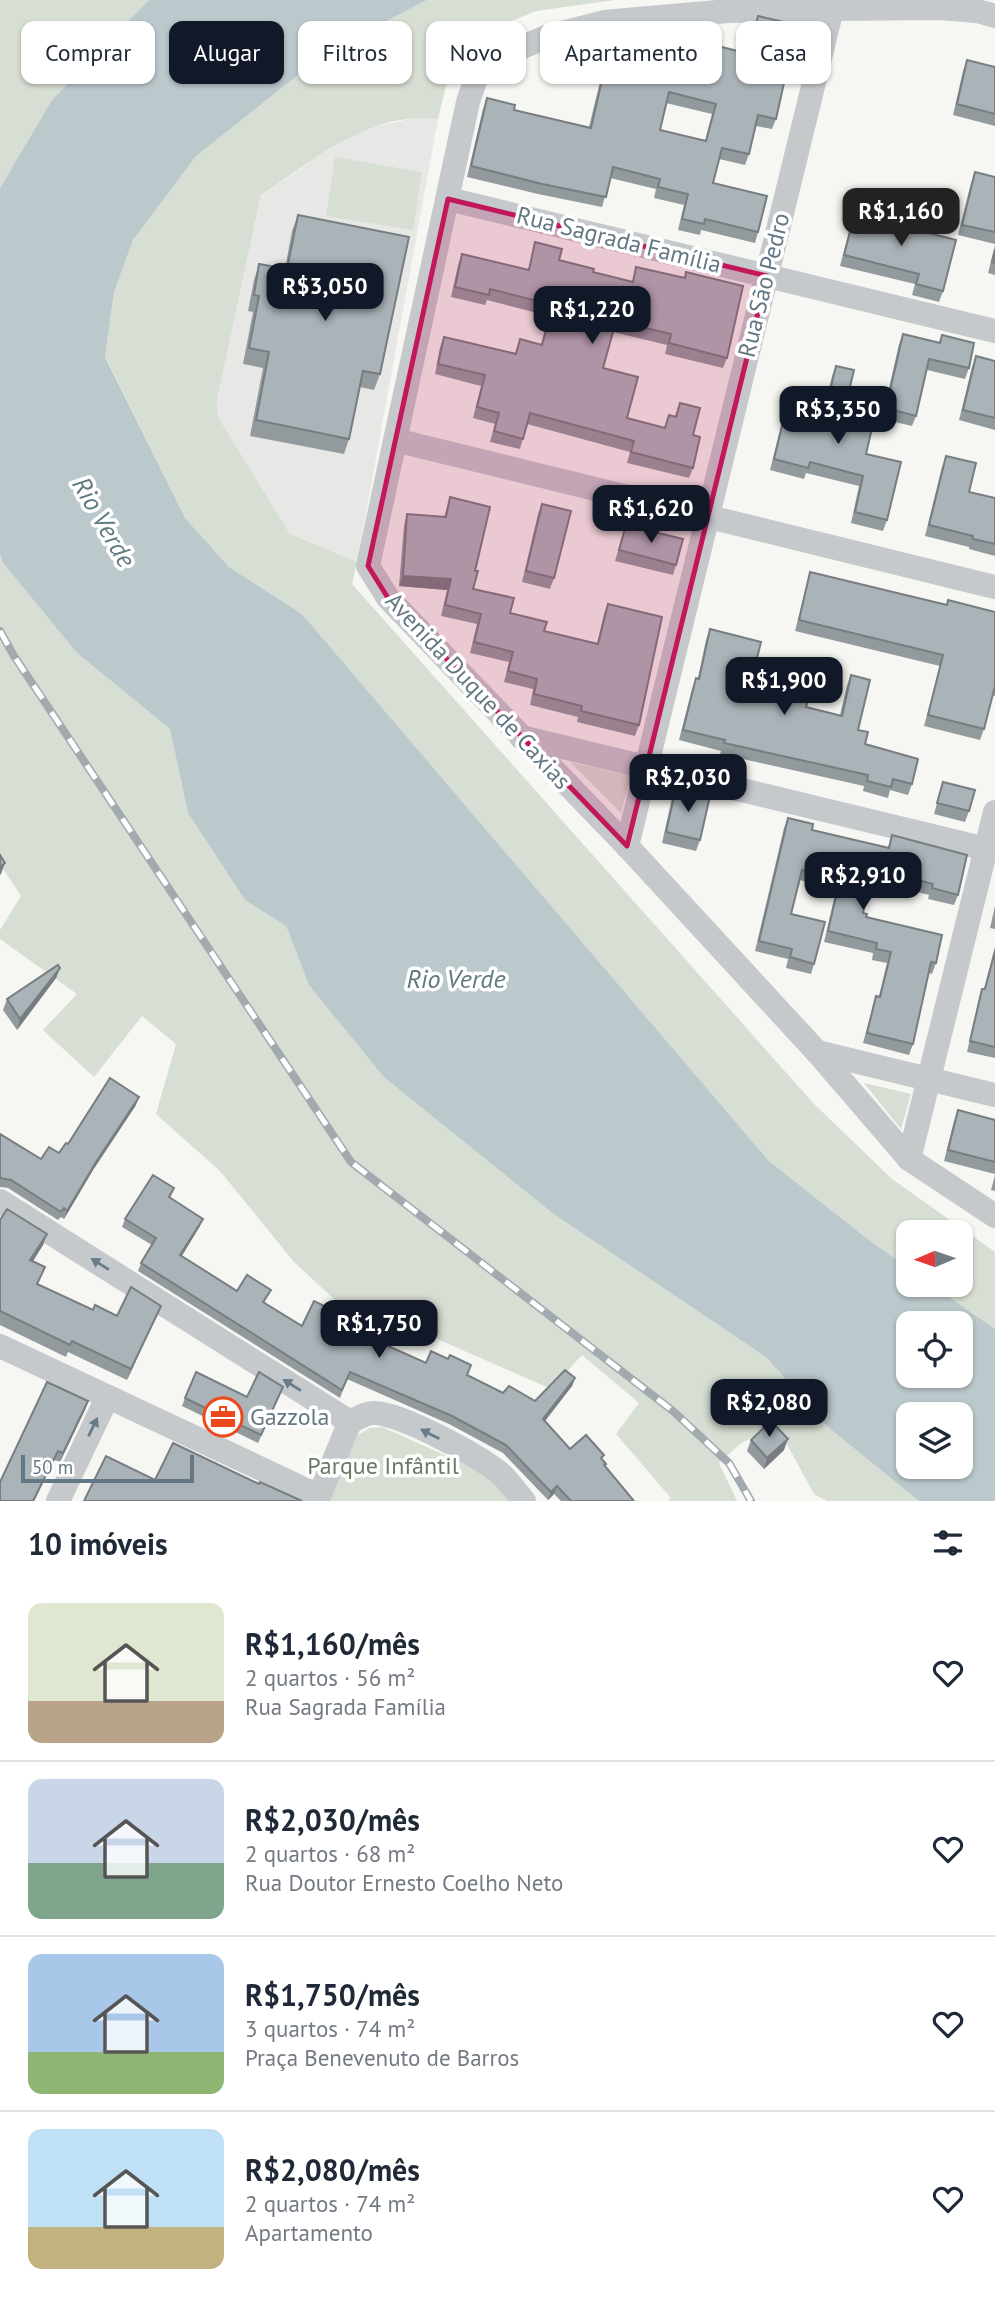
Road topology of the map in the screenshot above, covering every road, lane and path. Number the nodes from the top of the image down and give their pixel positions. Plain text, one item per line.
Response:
1 (832, 9) junction
2 (995, 16) edge
3 (448, 199) junction
4 (766, 276) junction
5 (995, 331) edge
6 (395, 440) junction
7 (708, 517) junction
8 (995, 587) edge
9 (521, 737) junction
10 (646, 767) junction
11 (995, 812) edge
12 (627, 846) junction
13 (990, 850) edge
14 (817, 1052) junction
15 (929, 1079) junction
16 (995, 1095) edge
17 (909, 1159) junction
18 (0, 1201) edge
19 (995, 1216) edge
20 (0, 1346) edge
21 (107, 1398) junction
22 (350, 1422) junction
23 (318, 1498) edge
24 (58, 1501) edge
25 (524, 1501) edge

1 - 2 street, Avenida Duque de Caxias
1 - 3 street, Avenida Duque de Caxias
1 - 4 street, Rua São Pedro
3 - 4 street, Rua Sagrada Família
3 - 6 street, Avenida Duque de Caxias
4 - 5 street, Rua Sagrada Família
4 - 7 street, Rua São Pedro
6 - 7 street
6 - 9 street, Avenida Duque de Caxias
7 - 8 street
7 - 10 street, Rua São Pedro
9 - 10 street
9 - 12 street, Avenida Duque de Caxias
10 - 12 street, Rua São Pedro
10 - 13 street
11 - 13 street
12 - 14 street, Avenida Duque de Caxias
13 - 15 street
14 - 15 street
14 - 17 street, Avenida Duque de Caxias
15 - 16 street
15 - 17 street
17 - 19 street, Avenida Duque de Caxias
22 -> 18 street
20 - 21 street
21 - 23 street
24 -> 21 street
22 - 23 street
25 -> 22 street

